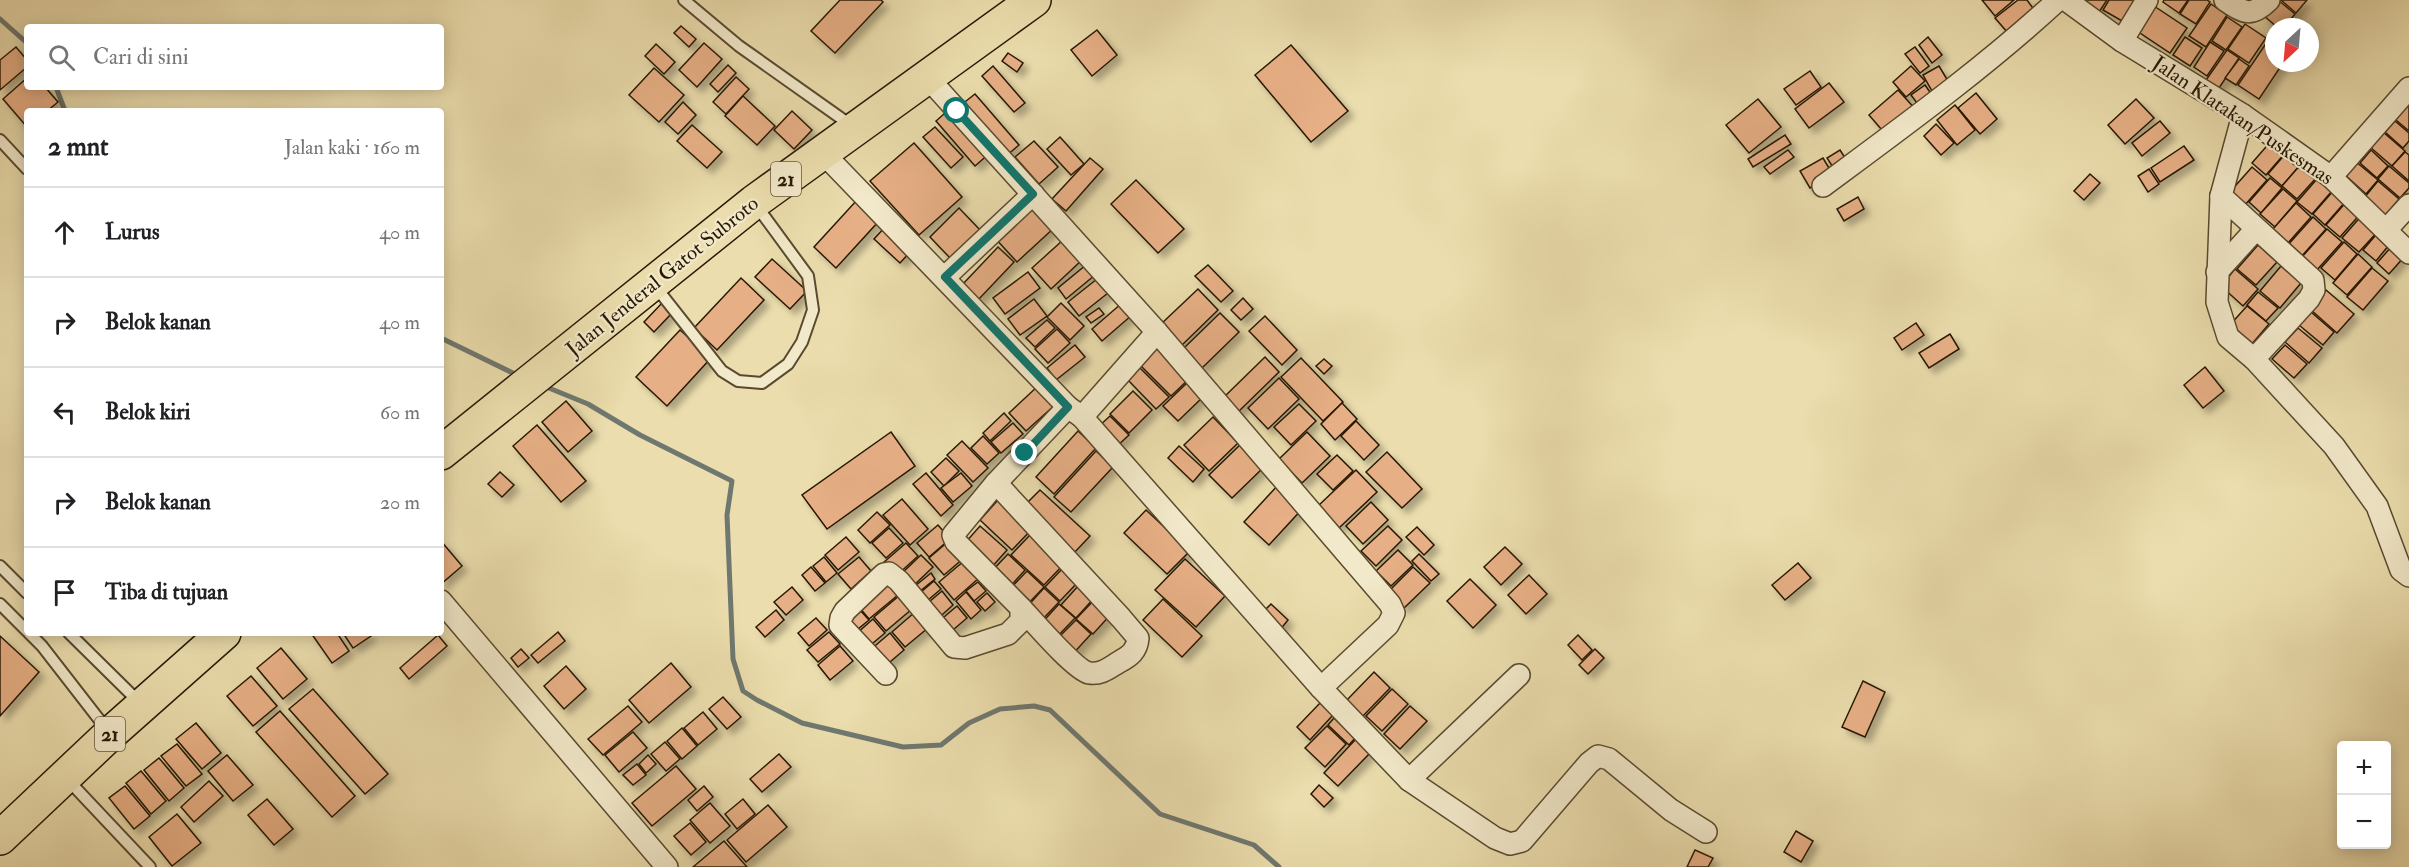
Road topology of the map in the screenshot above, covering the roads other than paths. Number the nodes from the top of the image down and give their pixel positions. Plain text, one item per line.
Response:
1 (684, 0) edge
2 (1034, 0) edge
3 (2058, 0) edge
4 (2066, 0) edge
5 (2147, 0) edge
6 (2224, 0) edge
7 (2269, 0) edge
8 (2122, 41) junction
9 (927, 77) junction
10 (2409, 88) edge
11 (2244, 115) junction
12 (854, 128) junction
13 (0, 140) edge
14 (822, 152) junction
15 (24, 166) edge
16 (2331, 177) junction
17 (1823, 186) dead end
18 (1033, 194) junction
19 (2221, 196) junction
20 (754, 202) junction
21 (2409, 205) edge
22 (2256, 229) junction
23 (2387, 229) junction
24 (2409, 252) edge
25 (2217, 272) junction
26 (945, 277) junction
27 (652, 283) junction
28 (1157, 332) junction
29 (2254, 358) junction
30 (1075, 412) junction
31 (444, 451) edge
32 (996, 483) junction
33 (2402, 549) edge
34 (0, 566) edge
35 (2409, 576) edge
36 (24, 590) edge
37 (0, 604) edge
38 (444, 605) edge
39 (1021, 609) junction
40 (24, 628) edge
41 (32, 636) edge
42 (72, 636) edge
43 (221, 636) edge
44 (885, 674) dead end
45 (1518, 675) dead end
46 (1321, 688) junction
47 (143, 705) junction
48 (110, 734) junction
49 (66, 778) junction
50 (1409, 780) junction
51 (1706, 832) dead end
52 (0, 838) edge
53 (150, 867) edge
54 (667, 867) edge

1 - 12 lane
2 - 9 highway, Jalan Jenderal Gatot Subroto / 21
3 - 17 street
4 - 8 street, Jalan Klatakan/Puskesmas
5 - 8 street
6 - 7 street
8 - 11 street, Jalan Klatakan/Puskesmas
9 - 12 highway, Jalan Jenderal Gatot Subroto / 21
9 - 18 street
10 - 16 street
11 - 16 street, Jalan Klatakan/Puskesmas
11 - 19 street
12 - 14 highway, Jalan Jenderal Gatot Subroto / 21
13 - 15 lane
14 - 20 highway, Jalan Jenderal Gatot Subroto / 21
14 - 26 street
16 - 23 street, Jalan Klatakan/Puskesmas
18 - 26 street
18 - 28 street
19 - 22 street
19 - 25 street
20 - 27 highway, Jalan Jenderal Gatot Subroto / 21
20 - 27 lane
21 - 23 street
22 - 25 street
22 - 29 street
23 - 24 street, Jalan Klatakan/Puskesmas
25 - 29 street
26 - 30 street
27 - 31 highway, Jalan Jenderal Gatot Subroto / 21
28 - 30 street
28 - 46 street
29 - 33 street
30 - 32 street
30 - 46 street
32 - 39 street
32 - 39 street
33 - 35 street
34 - 36 lane
37 - 40 lane
38 - 54 street
39 - 44 street
41 - 48 lane
42 - 47 lane
43 - 47 highway, 21
45 - 50 street
46 - 50 street
47 - 48 highway, 21
48 - 49 highway, 21
49 - 52 highway, 21
49 - 53 lane
50 - 51 street

